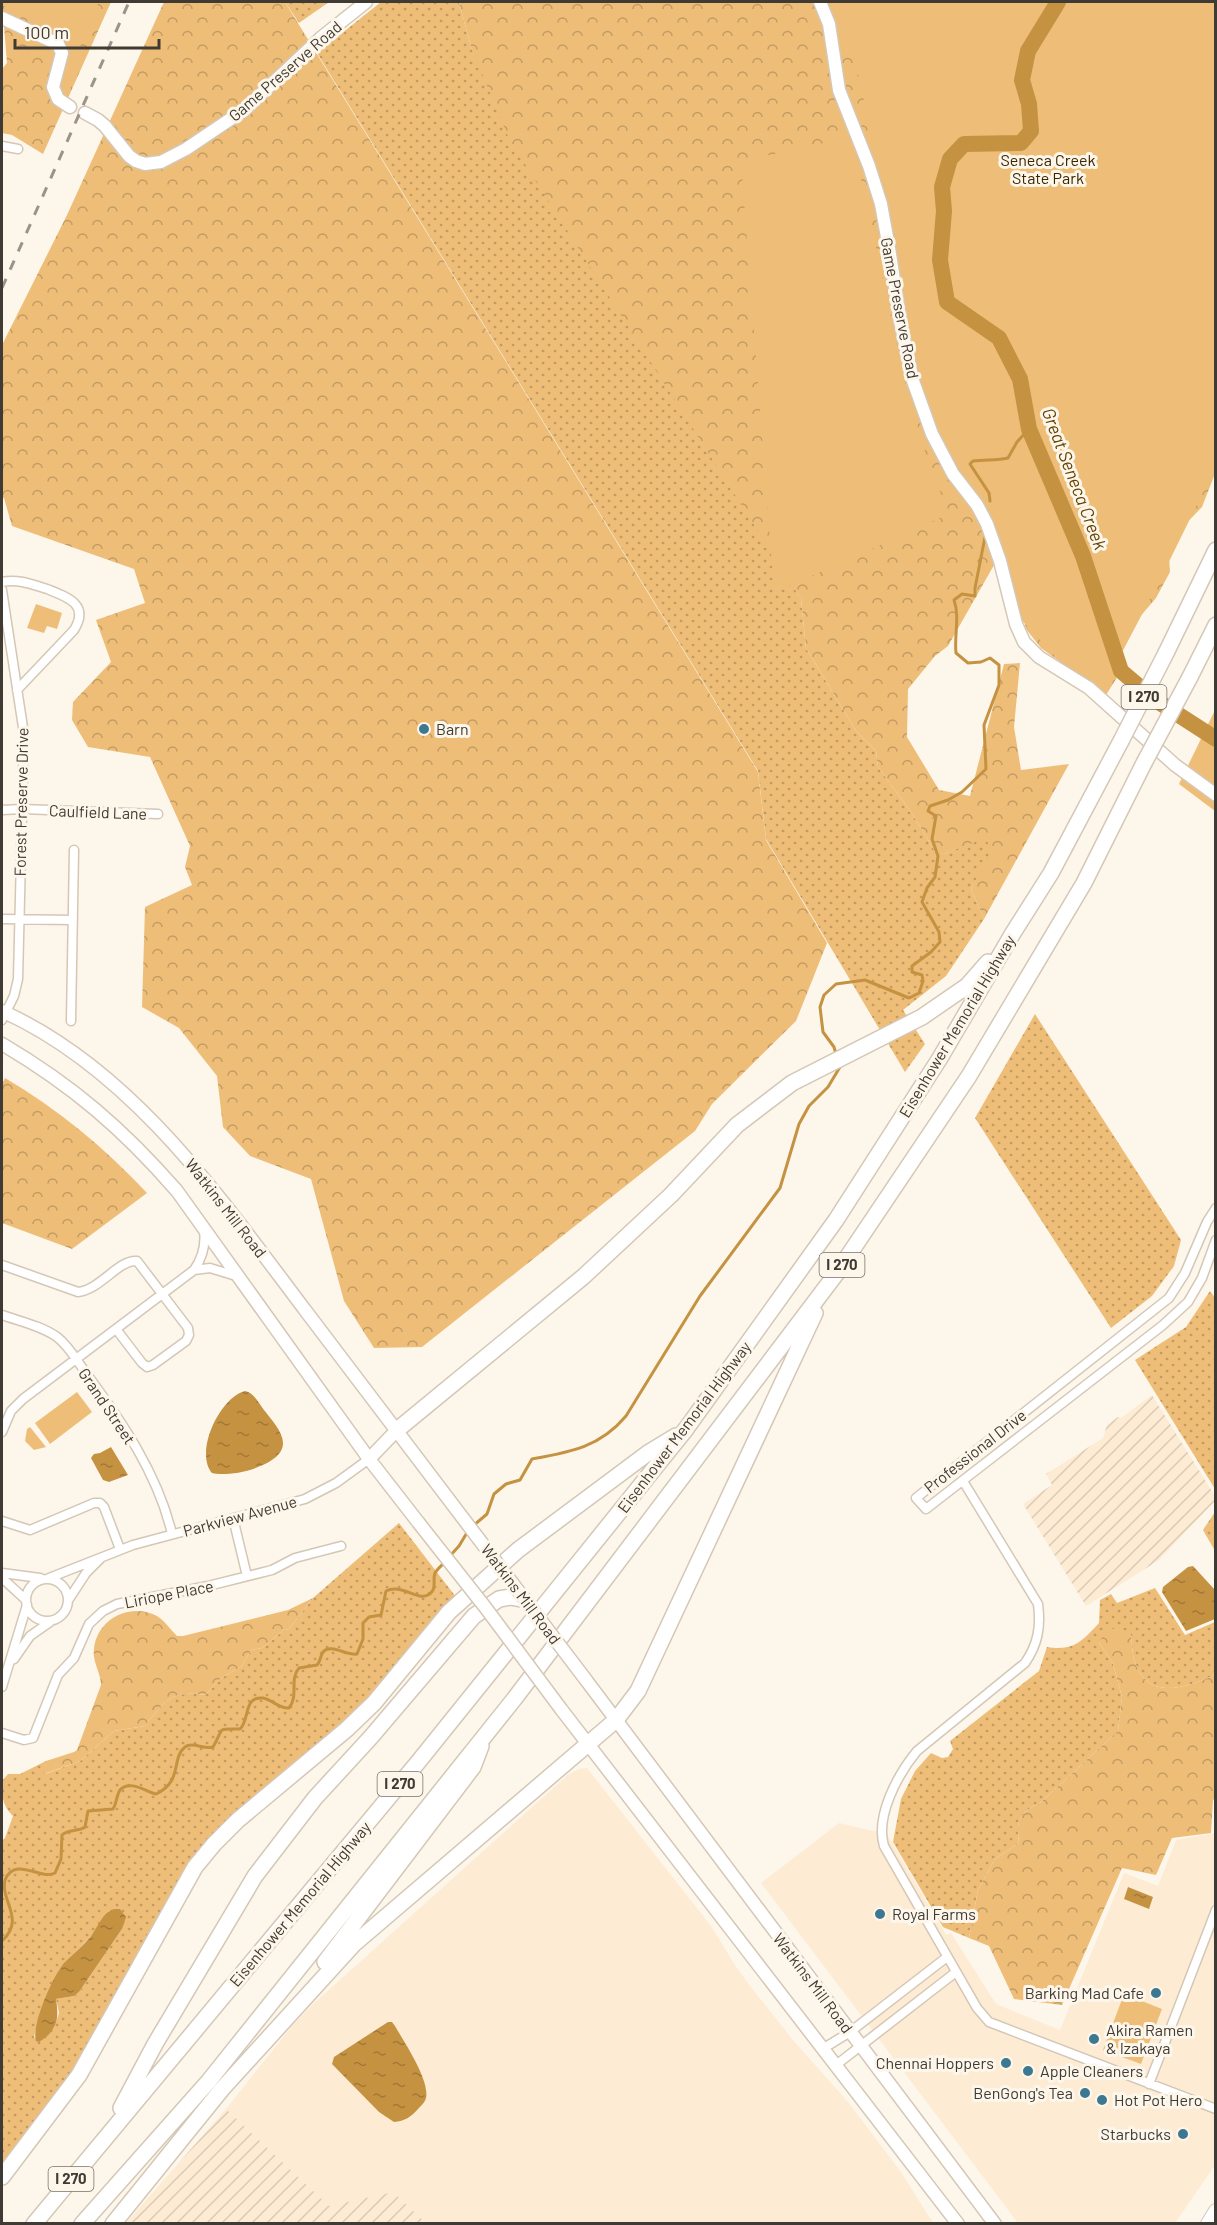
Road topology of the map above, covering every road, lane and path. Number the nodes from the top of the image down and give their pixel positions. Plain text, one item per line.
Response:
1 (366, 2) edge
2 (820, 2) edge
3 (2, 18) edge
4 (70, 107) dead end
5 (85, 113) dead end
6 (2, 146) edge
7 (18, 149) dead end
8 (1215, 550) edge
9 (2, 582) edge
10 (2, 590) edge
11 (1215, 625) edge
12 (17, 690) junction
13 (1215, 795) edge
14 (22, 809) junction
15 (2, 810) edge
16 (158, 814) dead end
17 (74, 850) dead end
18 (2, 919) edge
19 (20, 920) junction
20 (73, 920) junction
21 (1013, 933) junction
22 (3, 1015) edge
23 (71, 1021) dead end
24 (2, 1044) edge
25 (1215, 1208) edge
26 (203, 1226) junction
27 (1215, 1239) edge
28 (2, 1265) edge
29 (194, 1270) junction
30 (836, 1274) junction
31 (240, 1278) junction
32 (162, 1293) junction
33 (2, 1315) edge
34 (116, 1329) junction
35 (75, 1359) junction
36 (686, 1429) junction
37 (397, 1430) junction
38 (2, 1432) edge
39 (369, 1459) junction
40 (963, 1481) junction
41 (233, 1518) junction
42 (2, 1521) edge
43 (172, 1534) junction
44 (341, 1546) dead end
45 (120, 1549) junction
46 (328, 1550) junction
47 (103, 1555) junction
48 (331, 1560) dead end
49 (2, 1575) edge
50 (247, 1576) junction
51 (47, 1579) junction
52 (69, 1599) junction
53 (523, 1599) junction
54 (27, 1602) junction
55 (480, 1611) junction
56 (53, 1620) junction
57 (9, 1667) junction
58 (2, 1687) edge
59 (616, 1720) junction
60 (2, 1732) edge
61 (486, 1732) junction
62 (589, 1745) junction
63 (1215, 1910) edge
64 (947, 1957) junction
65 (956, 1972) junction
66 (850, 2032) junction
67 (267, 2038) junction
68 (860, 2046) junction
69 (824, 2048) junction
70 (836, 2065) junction
71 (1149, 2084) junction
72 (1215, 2109) edge
73 (108, 2134) junction
74 (2, 2178) edge
75 (1215, 2211) edge
76 (34, 2223) edge
77 (82, 2223) edge
78 (113, 2223) edge
79 (958, 2223) edge
80 (994, 2223) edge
81 (1208, 2223) edge

1 - 5 main road, Game Preserve Road
2 - 13 main road, Game Preserve Road
3 - 4 main road
6 - 7 street
8 - 21 highway, Eisenhower Memorial Highway / I 270, bridge
9 - 12 street
10 - 12 street, Forest Preserve Drive
11 - 30 highway, I 270, bridge
12 - 14 street, Forest Preserve Drive
14 - 15 street, Caulfield Lane
14 - 16 street, Caulfield Lane
14 - 19 street, Forest Preserve Drive
17 - 20 street
18 - 19 street
19 - 20 street
19 - 22 street, Forest Preserve Drive
20 - 23 street
21 - 36 highway, Eisenhower Memorial Highway / I 270
21 - 37 highway
22 - 37 main road, Watkins Mill Road
24 - 26 main road, Watkins Mill Road
25 - 40 street, Professional Drive
26 - 29 street
26 - 31 main road, Watkins Mill Road
27 - 40 street, Professional Drive
28 - 32 street
29 - 31 street
29 - 32 street
30 - 59 highway
30 - 61 highway, I 270
31 - 39 main road, Watkins Mill Road
32 - 34 street
32 - 34 street
33 - 35 street, Grand Street
34 - 35 street
35 - 38 street
35 - 43 street, Grand Street
36 - 73 highway, Eisenhower Memorial Highway / I 270
36 - 74 highway
37 - 39 main road
37 - 53 main road, Watkins Mill Road, bridge
39 - 41 street, Parkview Avenue
39 - 55 main road, Watkins Mill Road, bridge
40 - 64 street
41 - 43 street, Parkview Avenue
41 - 50 street
42 - 45 street
43 - 45 street, Parkview Avenue
44 - 46 street, Liriope Place
45 - 47 street, Parkview Avenue
46 - 48 street
46 - 50 street, Liriope Place
47 - 51 street, Parkview Avenue
47 - 52 street, Parkview Avenue
49 - 51 street
49 - 54 street
50 - 60 street, Liriope Place
51 - 52 street
51 - 54 street
52 - 56 street
53 - 55 highway
53 - 59 main road, Watkins Mill Road, bridge
54 - 56 street
54 - 57 street
55 - 62 main road, Watkins Mill Road, bridge
55 - 73 highway
56 - 57 street
57 - 58 street
59 - 62 highway
59 - 66 main road, Watkins Mill Road
61 - 67 highway, I 270
61 - 77 highway, I 270
62 - 67 highway
62 - 69 main road, Watkins Mill Road
63 - 71 street
64 - 65 street
64 - 66 street
65 - 68 street
65 - 71 street
66 - 68 main road, Watkins Mill Road
66 - 69 street
67 - 78 highway, I 270
68 - 70 street
68 - 80 main road, Watkins Mill Road
69 - 70 main road, Watkins Mill Road
70 - 79 main road, Watkins Mill Road
71 - 72 street
73 - 76 highway, Eisenhower Memorial Highway / I 270
75 - 81 main road

